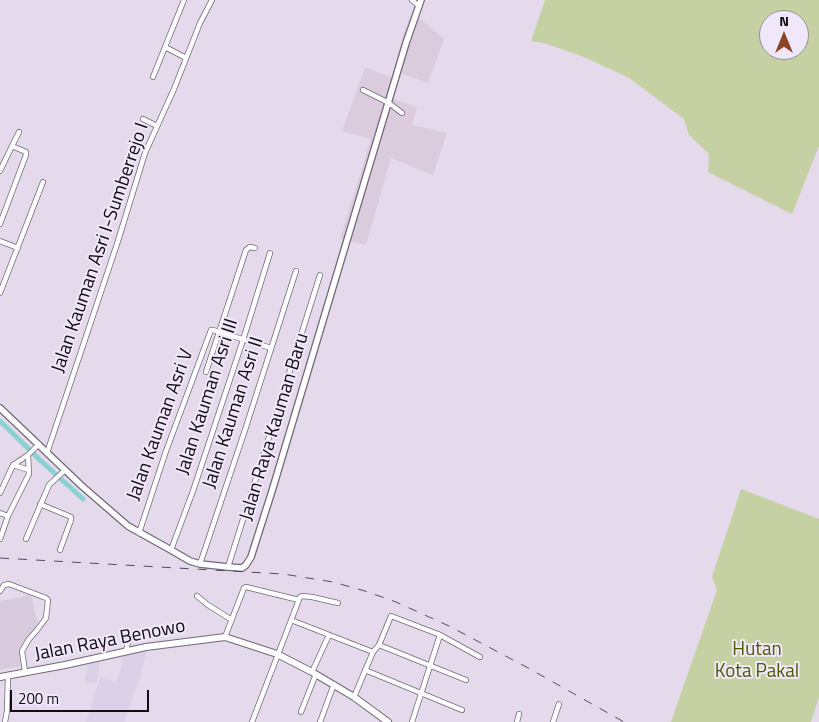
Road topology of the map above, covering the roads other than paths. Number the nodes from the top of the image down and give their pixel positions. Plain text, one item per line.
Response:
1 (184, 0) edge
2 (212, 0) edge
3 (412, 0) edge
4 (420, 3) edge
5 (166, 47) junction
6 (186, 58) junction
7 (153, 77) dead end
8 (363, 90) dead end
9 (389, 102) junction
10 (402, 113) dead end
11 (143, 119) dead end
12 (157, 126) junction
13 (19, 132) dead end
14 (12, 146) junction
15 (0, 170) edge
16 (43, 182) dead end
17 (0, 224) edge
18 (0, 240) edge
19 (18, 248) junction
20 (255, 248) dead end
21 (270, 254) dead end
22 (296, 272) dead end
23 (320, 275) dead end
24 (0, 293) edge
25 (220, 332) junction
26 (244, 340) junction
27 (271, 348) junction
28 (206, 372) dead end
29 (0, 408) edge
30 (39, 444) junction
31 (48, 453) junction
32 (28, 455) junction
33 (13, 465) junction
34 (29, 470) junction
35 (64, 472) junction
36 (0, 493) edge
37 (40, 504) junction
38 (0, 513) edge
39 (8, 516) junction
40 (139, 533) junction
41 (0, 539) edge
42 (26, 539) dead end
43 (60, 550) dead end
44 (171, 550) junction
45 (200, 564) junction
46 (228, 567) junction
47 (0, 591) edge
48 (197, 596) dead end
49 (299, 600) junction
50 (338, 603) dead end
51 (232, 620) junction
52 (290, 620) junction
53 (130, 633) dead end
54 (329, 635) junction
55 (440, 635) junction
56 (225, 637) junction
57 (380, 645) junction
58 (126, 651) junction
59 (373, 652) junction
60 (278, 654) junction
61 (480, 656) dead end
62 (430, 665) junction
63 (365, 670) junction
64 (25, 672) junction
65 (314, 673) junction
66 (8, 675) junction
67 (0, 677) edge
68 (466, 680) dead end
69 (334, 684) junction
70 (421, 694) junction
71 (354, 697) junction
72 (559, 704) dead end
73 (462, 710) dead end
74 (301, 712) dead end
75 (519, 714) dead end
76 (6, 717) edge
77 (252, 722) edge
78 (320, 722) edge
79 (388, 722) edge
80 (412, 722) edge
81 (517, 722) edge
82 (553, 722) edge

1 - 5 street
2 - 6 street, Jalan Kauman Asri I-Sumberrejo I
3 - 4 street
4 - 9 street, Jalan Raya Kauman Baru
5 - 6 street
5 - 7 street
6 - 12 street, Jalan Kauman Asri I-Sumberrejo I
8 - 9 street
9 - 10 street
9 - 46 street, Jalan Raya Kauman Baru
11 - 12 street
12 - 31 street, Jalan Kauman Asri I-Sumberrejo I
13 - 14 street
14 - 15 street
14 - 17 street
16 - 19 street
18 - 19 street
19 - 24 street
20 - 25 street
21 - 26 street, Jalan Kauman Asri III
22 - 27 street, Jalan Kauman Asri II
23 - 46 street
25 - 26 street
25 - 28 street
25 - 40 street, Jalan Kauman Asri V
26 - 27 street
26 - 44 street, Jalan Kauman Asri III
27 - 45 street, Jalan Kauman Asri II
29 - 30 street, Jalan Raya Kauman Baru
30 - 31 street, Jalan Raya Kauman Baru
30 - 32 street
31 - 35 street, Jalan Raya Kauman Baru
32 - 33 street
32 - 34 street
33 - 34 street
33 - 36 street
34 - 39 street
35 - 37 street
35 - 40 street, Jalan Raya Kauman Baru
37 - 42 street
37 - 43 street
38 - 39 street
39 - 41 street
40 - 44 street, Jalan Raya Kauman Baru
44 - 45 street, Jalan Raya Kauman Baru
45 - 46 street, Jalan Raya Kauman Baru
47 - 64 street
48 - 51 street
49 - 50 street
49 - 51 street
49 - 52 street
51 - 56 street
52 - 54 street
52 - 60 street
53 - 58 street
54 - 59 street
54 - 65 street
55 - 57 street
55 - 61 street
55 - 62 street
56 - 58 main road, Jalan Raya Benowo
56 - 60 main road
57 - 59 street
57 - 62 street
58 - 64 main road, Jalan Raya Benowo
59 - 63 street
60 - 65 main road
60 - 77 street
62 - 68 street
62 - 70 street
63 - 70 street
63 - 71 street
64 - 66 main road, Jalan Raya Benowo
65 - 69 main road
65 - 74 street
66 - 67 main road, Jalan Raya Benowo
66 - 76 street
69 - 71 main road
69 - 78 street
70 - 73 street
70 - 80 street
71 - 79 main road
72 - 82 street
75 - 81 street

